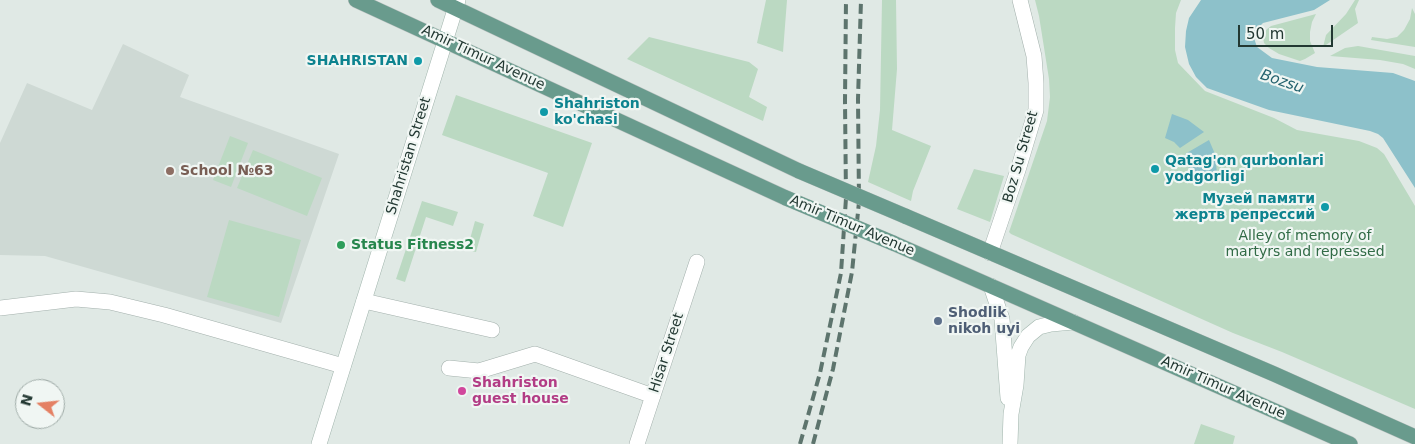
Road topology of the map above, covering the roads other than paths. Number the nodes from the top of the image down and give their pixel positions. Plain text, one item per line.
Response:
1 (356, 0) edge
2 (438, 0) edge
3 (1020, 0) edge
4 (457, 4) edge
5 (445, 40) junction
6 (990, 253) junction
7 (697, 262) dead end
8 (991, 286) junction
9 (364, 301) junction
10 (0, 308) edge
11 (1073, 322) junction
12 (492, 330) dead end
13 (344, 366) junction
14 (448, 368) dead end
15 (653, 396) junction
16 (1011, 414) junction
17 (1415, 437) edge
18 (319, 444) edge
19 (637, 444) edge
20 (1010, 444) edge
21 (1350, 444) edge

1 - 5 main road, Amir Timur Avenue
2 - 4 main road
3 - 6 street, Boz Su Street
4 - 5 street, Shahristan Street
4 - 6 main road, bridge
5 - 8 main road, Amir Timur Avenue, bridge
5 - 9 street, Shahristan Street
6 - 17 main road
7 - 15 street, Hisar Street
8 - 11 main road, Amir Timur Avenue
8 - 16 street
9 - 12 street
9 - 13 street, Shahristan Street
10 - 13 street
11 - 16 street
11 - 21 main road, Amir Timur Avenue
13 - 18 street, Shahristan Street
14 - 15 street
15 - 19 street, Hisar Street
16 - 20 street

